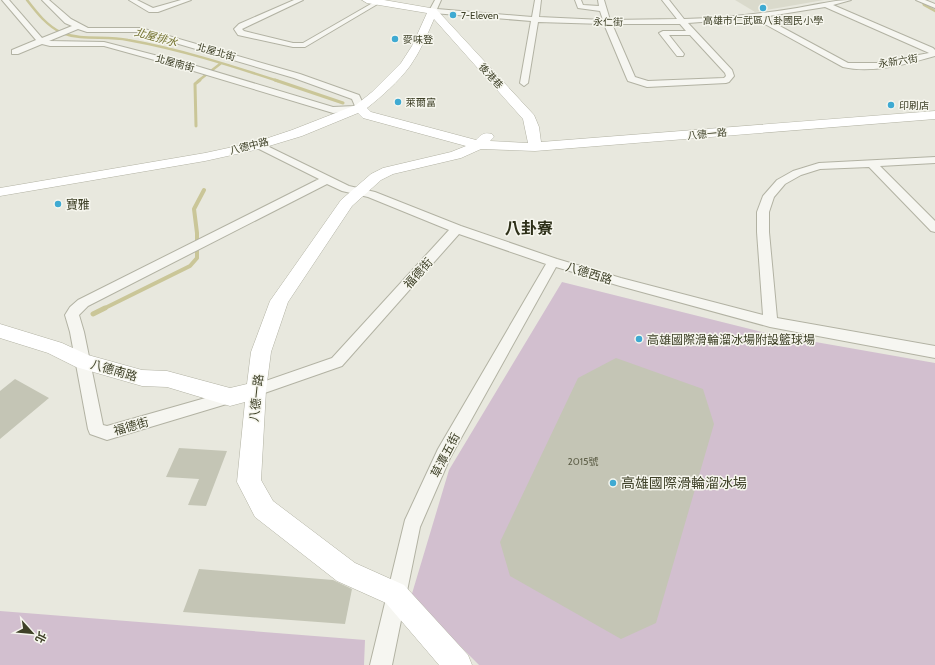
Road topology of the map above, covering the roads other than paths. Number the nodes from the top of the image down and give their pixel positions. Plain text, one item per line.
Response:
1 (4, 0) edge
2 (46, 0) edge
3 (132, 0) edge
4 (188, 0) edge
5 (300, 0) edge
6 (367, 0) edge
7 (438, 0) edge
8 (538, 0) edge
9 (578, 0) edge
10 (601, 0) edge
11 (665, 0) edge
12 (848, 0) edge
13 (919, 0) edge
14 (378, 2) junction
15 (826, 5) junction
16 (935, 6) edge
17 (604, 9) junction
18 (433, 11) junction
19 (756, 16) junction
20 (536, 20) junction
21 (682, 21) junction
22 (607, 22) junction
23 (74, 28) junction
24 (692, 33) junction
25 (41, 41) junction
26 (15, 52) dead end
27 (680, 54) dead end
28 (524, 83) dead end
29 (935, 107) edge
30 (360, 108) junction
31 (935, 116) edge
32 (483, 141) junction
33 (534, 143) junction
34 (259, 145) junction
35 (935, 160) edge
36 (872, 164) junction
37 (326, 180) junction
38 (0, 192) edge
39 (357, 192) junction
40 (935, 228) edge
41 (457, 229) junction
42 (553, 262) junction
43 (770, 322) junction
44 (0, 331) edge
45 (935, 352) edge
46 (83, 361) junction
47 (256, 390) junction
48 (230, 397) junction
49 (395, 594) junction
50 (381, 665) edge
51 (458, 665) edge

1 - 25 street
2 - 23 street, 北屋北街
3 - 4 street
5 - 14 street
6 - 14 street, 永仁街
7 - 18 street, 八德中路
8 - 20 street
9 - 17 street
10 - 17 street
11 - 21 street
12 - 15 street, 永仁街
13 - 16 street
14 - 18 street, 永仁街
15 - 19 street, 永仁街
15 - 19 street, 永新六街
17 - 22 street
18 - 20 street, 永仁街
18 - 30 street, 八德中路
18 - 33 street, 後港巷
19 - 21 street, 永仁街
20 - 22 street, 永仁街
20 - 28 street
21 - 22 street, 永仁街
21 - 24 street
22 - 24 street
23 - 25 street
23 - 30 street, 北屋北街
24 - 27 street
25 - 26 street
25 - 30 street, 北屋南街
29 - 33 street, 八德一路
30 - 32 street, 八德一路
30 - 34 street, 八德中路
31 - 33 street, 八德一路
32 - 33 street, 八德一路
32 - 39 street, 八德一路
34 - 37 street, 八德西路
34 - 38 street, 八德中路
35 - 36 street
36 - 40 street
36 - 43 street
37 - 39 street, 八德西路
37 - 46 street, 福德街
39 - 41 street, 八德西路
39 - 47 street, 八德一路
41 - 42 street, 八德西路
41 - 47 street, 福德街
42 - 43 street, 八德西路
42 - 49 street, 草潭五街
43 - 45 street, 八德西路
44 - 46 street, 八德南路
46 - 48 street, 八德南路
46 - 48 street, 福德街
47 - 48 street, 福德街
47 - 49 street, 八德一路
49 - 50 street, 草潭五街
49 - 51 street, 八德一路

